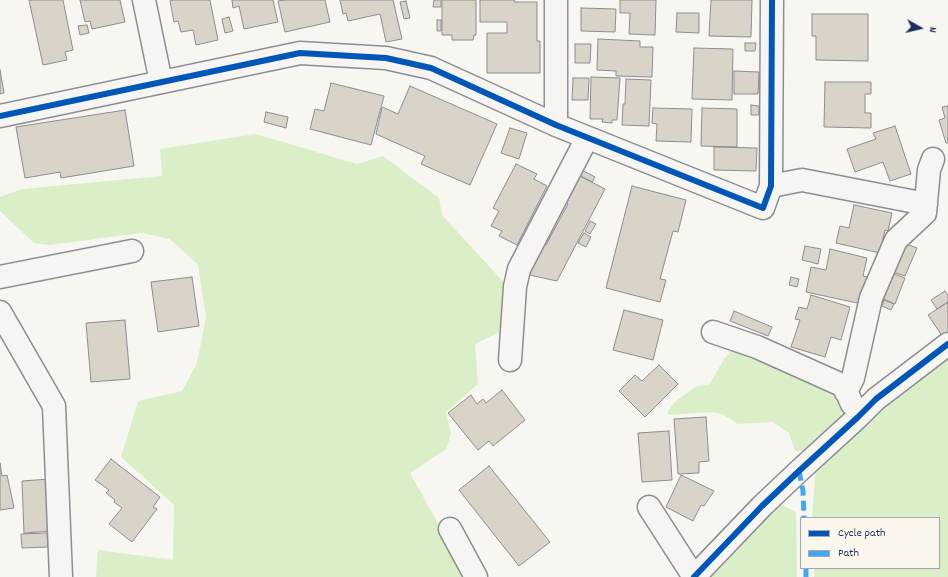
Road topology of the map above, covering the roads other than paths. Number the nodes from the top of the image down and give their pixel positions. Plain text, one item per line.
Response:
1 (144, 0) edge
2 (556, 0) edge
3 (772, 0) edge
4 (161, 82) junction
5 (0, 116) edge
6 (556, 125) junction
7 (587, 138) junction
8 (933, 159) dead end
9 (771, 186) junction
10 (926, 204) junction
11 (132, 251) dead end
12 (0, 277) edge
13 (0, 312) edge
14 (712, 332) dead end
15 (948, 344) edge
16 (510, 360) dead end
17 (846, 392) junction
18 (858, 417) junction
19 (649, 507) dead end
20 (450, 529) dead end
21 (61, 577) edge
22 (476, 577) edge
23 (694, 577) edge

1 - 4 street
2 - 6 street
3 - 9 street
4 - 5 street
4 - 6 street
6 - 7 street
7 - 9 street
7 - 16 street
8 - 10 street
9 - 10 street
10 - 17 street
11 - 12 street
13 - 21 street
14 - 17 street
15 - 18 street
17 - 18 street
18 - 23 street
19 - 23 street
20 - 22 street

